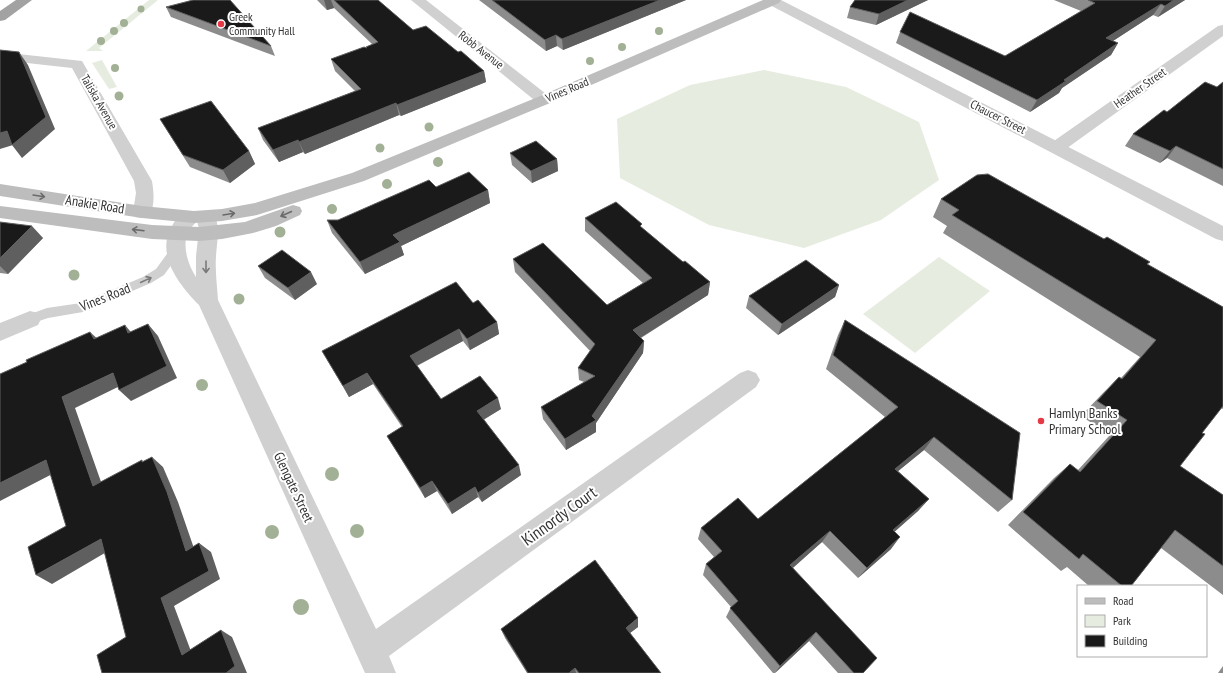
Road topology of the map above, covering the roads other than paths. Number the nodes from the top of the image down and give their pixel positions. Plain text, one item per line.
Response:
1 (25, 0) edge
2 (418, 0) edge
3 (774, 0) edge
4 (0, 17) edge
5 (1223, 29) edge
6 (0, 56) edge
7 (544, 100) junction
8 (1057, 147) junction
9 (0, 190) edge
10 (0, 212) edge
11 (142, 212) junction
12 (202, 223) junction
13 (1223, 234) edge
14 (176, 242) junction
15 (206, 300) junction
16 (30, 319) joint
17 (0, 332) edge
18 (748, 380) dead end
19 (376, 662) edge

1 - 4 highway
2 - 7 street, Robb Avenue
3 - 7 main road, Vines Road
3 - 8 street, Chaucer Street
5 - 8 street, Heather Street
6 - 11 street, Taliska Avenue
7 - 12 main road, Vines Road
8 - 13 street, Chaucer Street
9 -> 11 main road, Anakie Road
14 -> 10 main road, Anakie Road
11 - 12 main road, Anakie Road
12 - 14 street
12 -> 15 street, Glengate Street
14 - 15 street, Glengate Street
16 -> 14 lane, Vines Road
15 - 19 street, Glengate Street
16 - 17 street, Vines Road
18 - 19 street, Kinnordy Court

